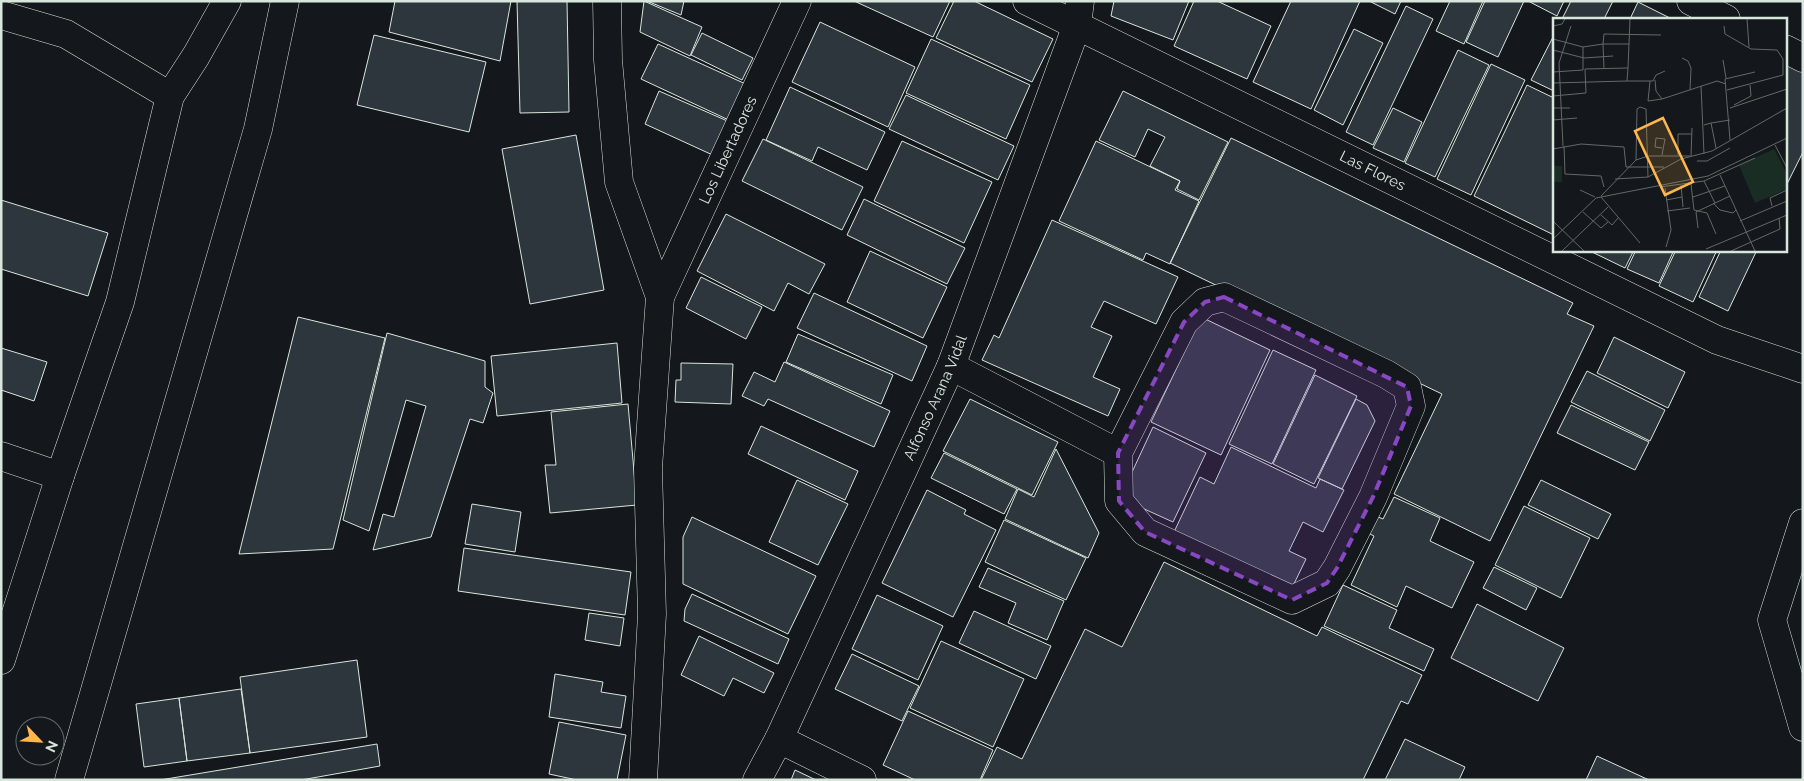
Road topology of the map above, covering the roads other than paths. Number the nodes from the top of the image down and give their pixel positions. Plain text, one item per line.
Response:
1 (227, 1) edge
2 (285, 1) edge
3 (607, 1) edge
4 (797, 1) edge
5 (1027, 1) edge
6 (1691, 1) edge
7 (1078, 13) edge
8 (1, 15) edge
9 (1724, 18) edge
10 (1786, 50) edge
11 (1803, 58) edge
12 (170, 96) junction
13 (660, 297) junction
14 (951, 366) junction
15 (1803, 369) edge
16 (1118, 453) junction
17 (1, 456) edge
18 (60, 476) junction
19 (1803, 522) edge
20 (1, 660) edge
21 (1803, 727) edge
22 (779, 739) junction
23 (69, 780) edge
24 (643, 780) edge
25 (757, 780) edge
26 (862, 780) edge

1 - 12 main road
2 - 23 main road
3 - 13 main road
4 - 13 main road, Los Libertadores
5 - 7 main road, Las Flores
6 - 9 main road
7 - 14 main road, Alfonso Arana Vidal
7 - 15 main road, Las Flores
8 - 12 main road
10 - 11 main road
12 - 18 main road
13 - 24 main road
14 - 16 main road
14 - 22 main road, Alfonso Arana Vidal
16 - 16 main road
17 - 18 main road
18 - 20 main road
19 - 21 main road
22 - 25 main road, Alfonso Arana Vidal
22 - 26 main road

